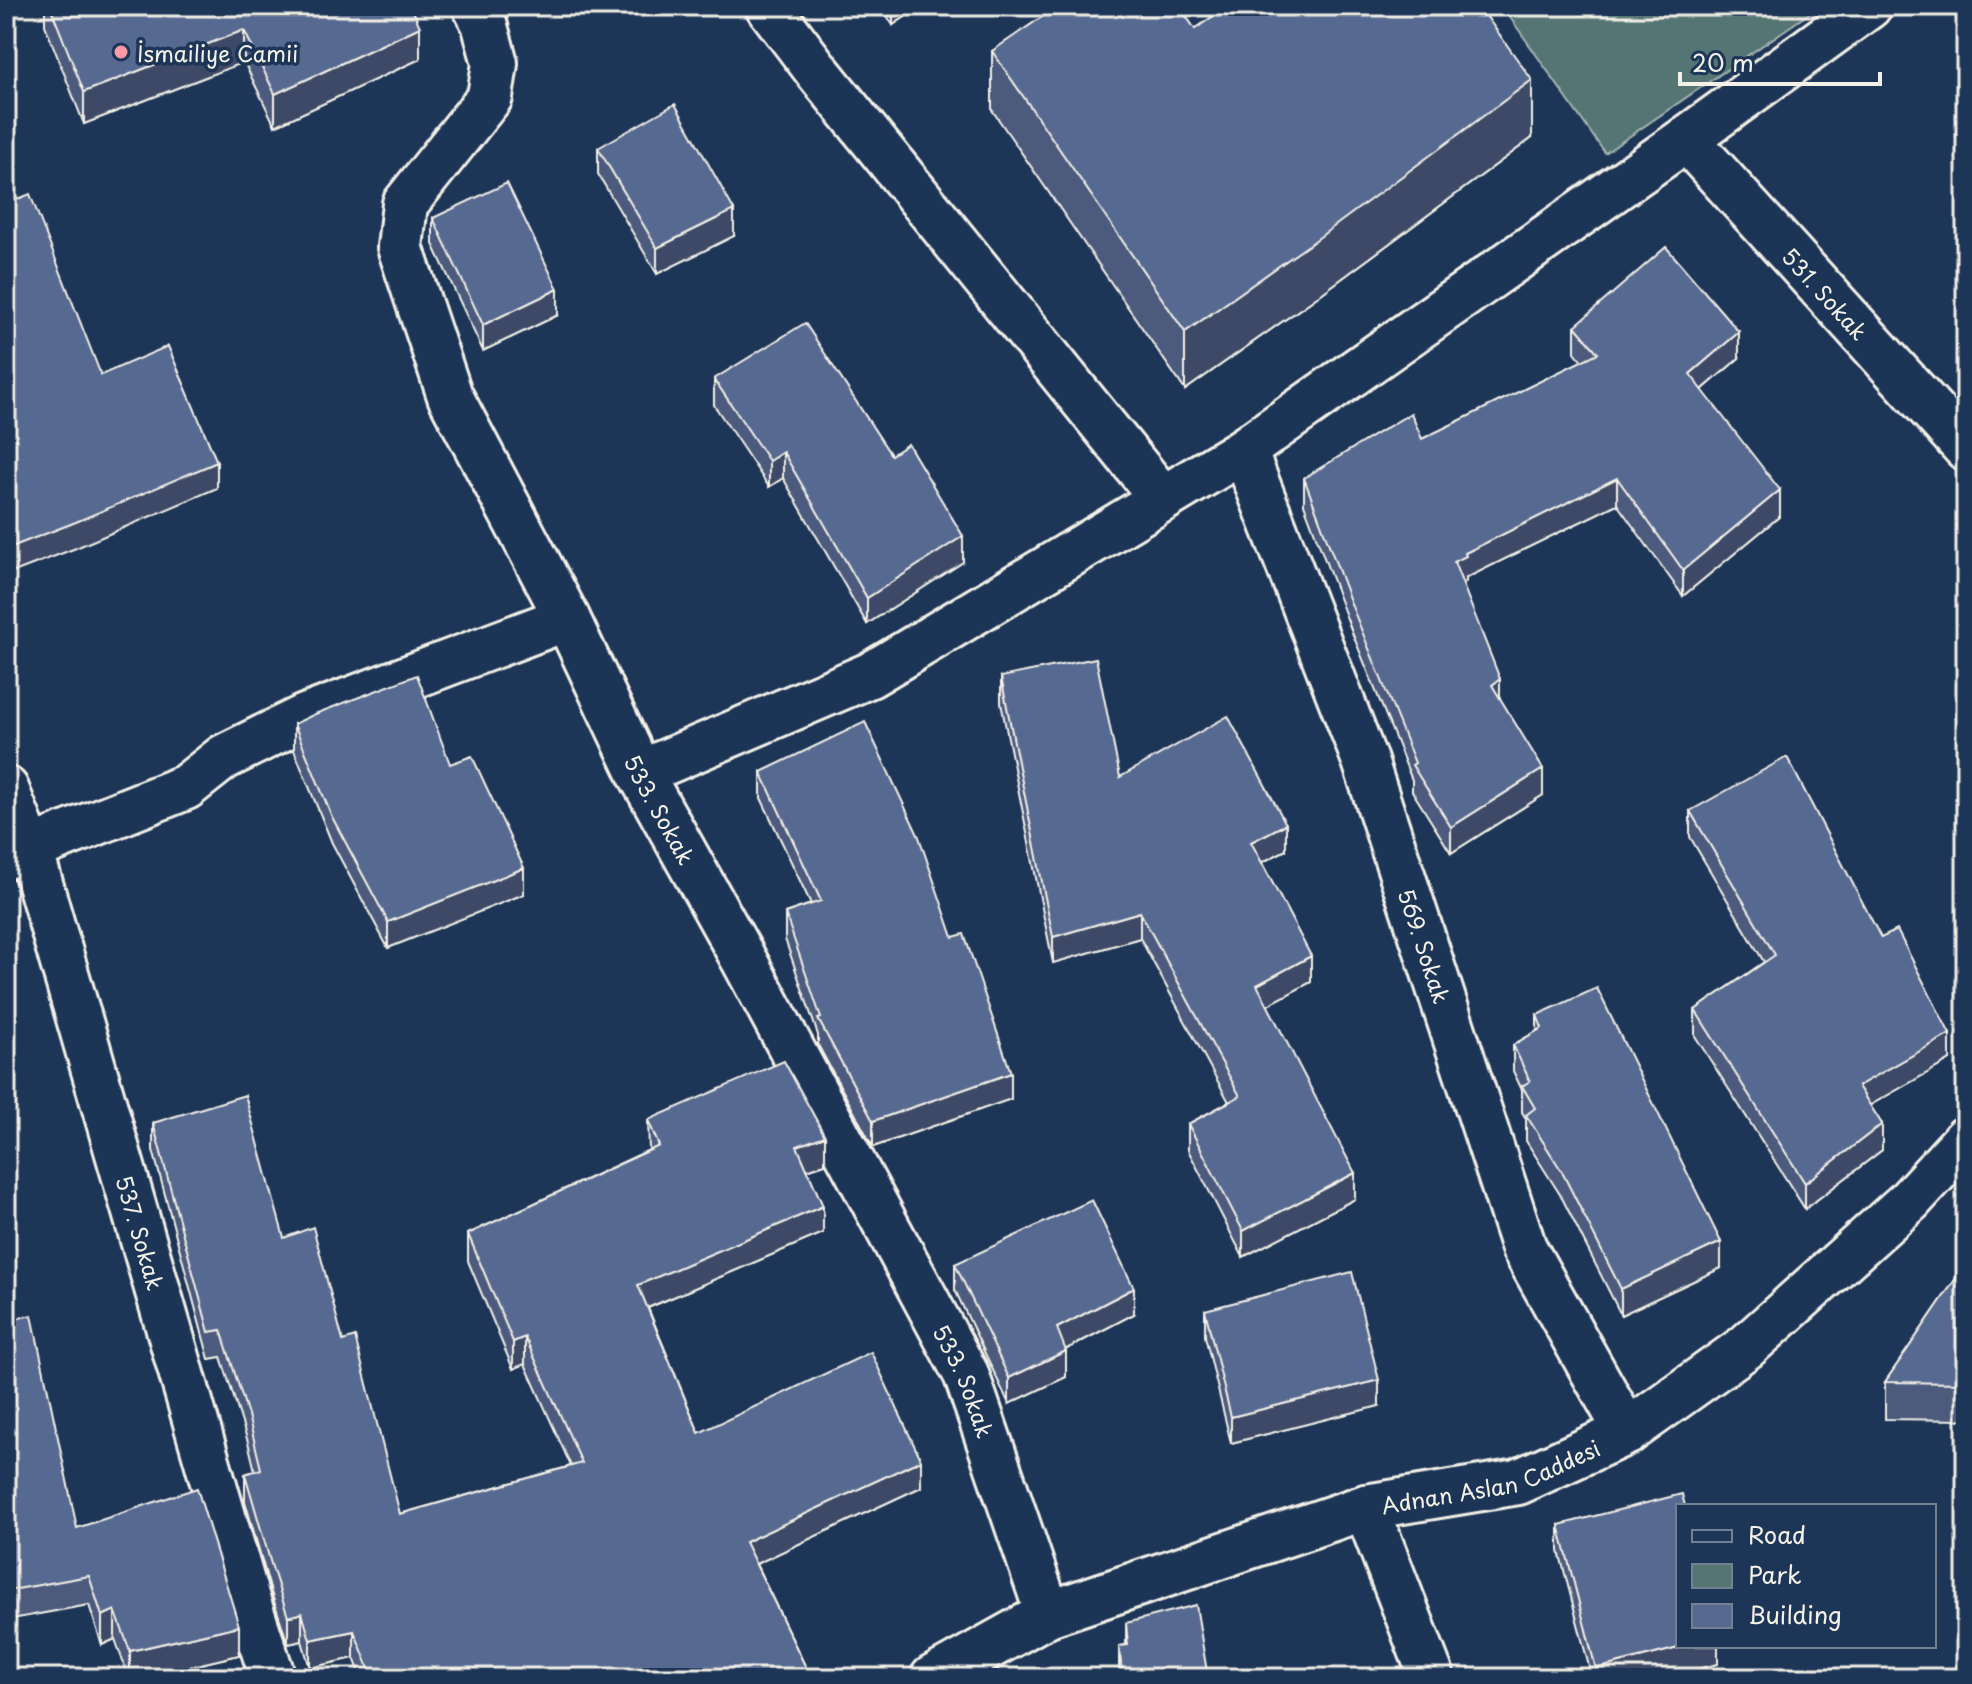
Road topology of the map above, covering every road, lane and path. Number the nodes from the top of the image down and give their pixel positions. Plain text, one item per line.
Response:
1 (475, 6) edge
2 (768, 6) edge
3 (1869, 6) edge
4 (1686, 139) junction
5 (1966, 448) edge
6 (1244, 450) junction
7 (1163, 499) junction
8 (567, 618) junction
9 (640, 773) junction
10 (6, 789) edge
11 (18, 852) edge
12 (1966, 1139) edge
13 (1627, 1432) junction
14 (1366, 1507) junction
15 (1048, 1614) junction
16 (273, 1678) edge
17 (933, 1678) edge
18 (1432, 1678) edge

1 - 8 street, 533. Sokak
2 - 7 street
3 - 4 street
4 - 5 street, 531. Sokak
4 - 6 street
6 - 7 street
6 - 13 street, 569. Sokak
7 - 9 street
8 - 9 street, 533. Sokak
8 - 11 street
9 - 15 street, 533. Sokak
10 - 11 street, 537. Sokak
11 - 16 street, 537. Sokak
12 - 13 street, Adnan Aslan Caddesi
13 - 14 street, Adnan Aslan Caddesi
14 - 15 street, Adnan Aslan Caddesi
14 - 18 street
15 - 17 street, Adnan Aslan Caddesi

